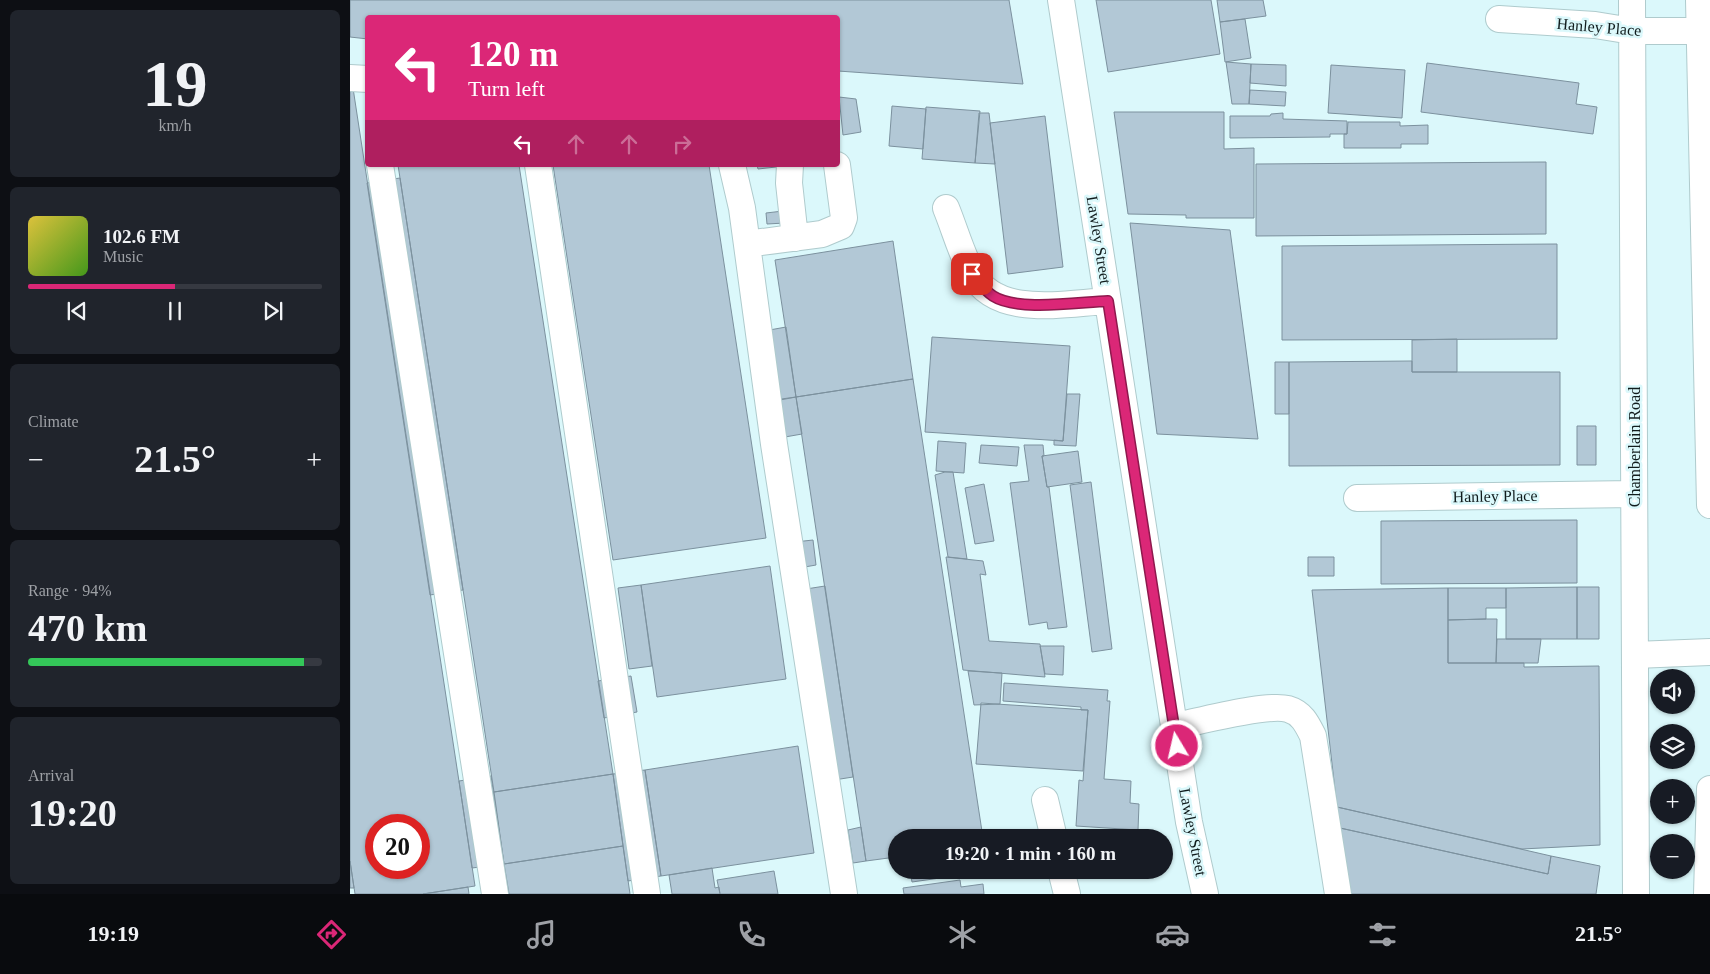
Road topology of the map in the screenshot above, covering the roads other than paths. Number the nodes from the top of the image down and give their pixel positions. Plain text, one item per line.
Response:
1 (1061, 0) edge
2 (1632, 0) edge
3 (1699, 0) edge
4 (1499, 19) dead end
5 (1632, 31) junction
6 (1700, 31) junction
7 (350, 78) edge
8 (365, 80) edge
9 (380, 167) edge
10 (538, 167) edge
11 (733, 167) edge
12 (790, 167) edge
13 (837, 167) edge
14 (946, 208) dead end
15 (795, 238) junction
16 (746, 244) junction
17 (1108, 301) junction
18 (1634, 494) junction
19 (1357, 498) dead end
20 (1710, 505) edge
21 (1710, 652) edge
22 (1635, 655) junction
23 (1174, 726) junction
24 (1710, 789) edge
25 (1044, 800) dead end
26 (1052, 829) edge
27 (1064, 879) edge
28 (495, 894) edge
29 (647, 894) edge
30 (844, 894) edge
31 (1067, 894) edge
32 (1205, 894) edge
33 (1338, 894) edge
34 (1636, 894) edge
35 (1708, 894) edge

1 - 17 street, Lawley Street
2 - 5 street, Chamberlain Road
3 - 6 street
4 - 5 street, Hanley Place
5 - 6 street, Hanley Place
5 - 18 street, Chamberlain Road
6 - 20 street
7 - 8 street
9 - 28 street
10 - 29 street
11 - 16 street
12 - 15 street
13 - 15 street
14 - 17 street
15 - 16 street
16 - 30 street
17 - 23 street, Lawley Street
18 - 19 street, Hanley Place
18 - 22 street, Chamberlain Road
21 - 22 street
22 - 34 street, Chamberlain Road
23 - 32 street, Lawley Street
23 - 33 street
24 - 35 street
25 - 26 street
27 - 31 street

